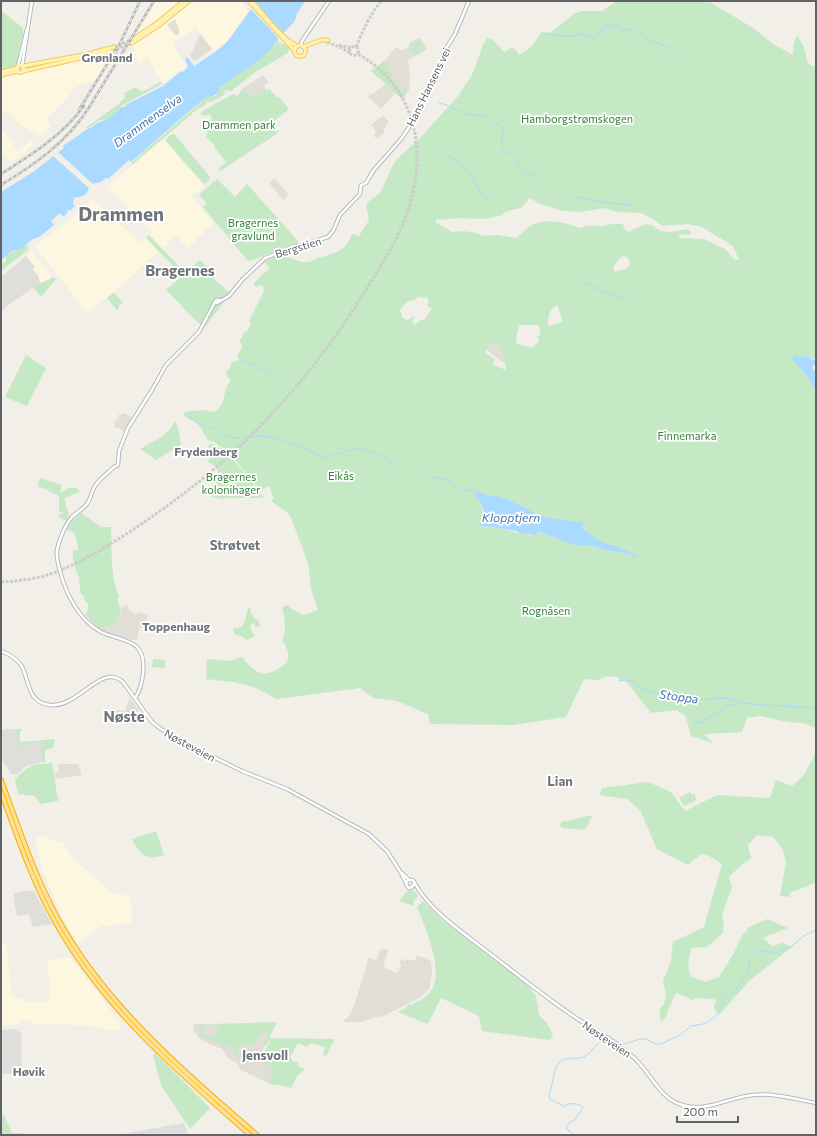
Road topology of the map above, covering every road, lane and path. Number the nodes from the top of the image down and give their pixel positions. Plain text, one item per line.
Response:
1 (32, 1) edge
2 (184, 1) edge
3 (189, 1) edge
4 (329, 1) edge
5 (469, 1) edge
6 (251, 2) edge
7 (284, 37) junction
8 (301, 46) junction
9 (294, 50) junction
10 (305, 51) junction
11 (20, 67) junction
12 (1, 74) edge
13 (361, 184) joint
14 (2, 652) edge
15 (134, 697) junction
16 (1, 780) edge
17 (1, 792) edge
18 (1, 797) edge
19 (9, 814) junction
20 (401, 873) junction
21 (409, 880) junction
22 (406, 883) junction
23 (414, 884) junction
24 (411, 888) junction
25 (420, 893) junction
26 (816, 1103) edge
27 (250, 1135) edge
28 (257, 1135) edge

1 - 11 main road
2 - 3 main road
4 - 8 main road
5 - 13 main road, Hans Hansens vei
6 - 7 main road
7 - 8 main road
7 - 9 main road
8 - 9 main road
8 - 10 main road
8 - 10 main road
9 - 10 main road
11 - 11 main road
11 - 12 main road
13 - 15 main road, Bergstien
14 - 15 main road, Nøsteveien
15 - 20 main road, Nøsteveien
16 - 28 highway
17 - 19 highway
18 - 19 highway
19 - 27 highway
20 - 21 main road, Nøsteveien
20 - 22 main road, Nøsteveien
21 - 22 main road
21 - 23 main road
22 - 24 main road
23 - 24 main road
23 - 25 main road, Nøsteveien
24 - 25 main road, Nøsteveien
25 - 26 main road, Nøsteveien

